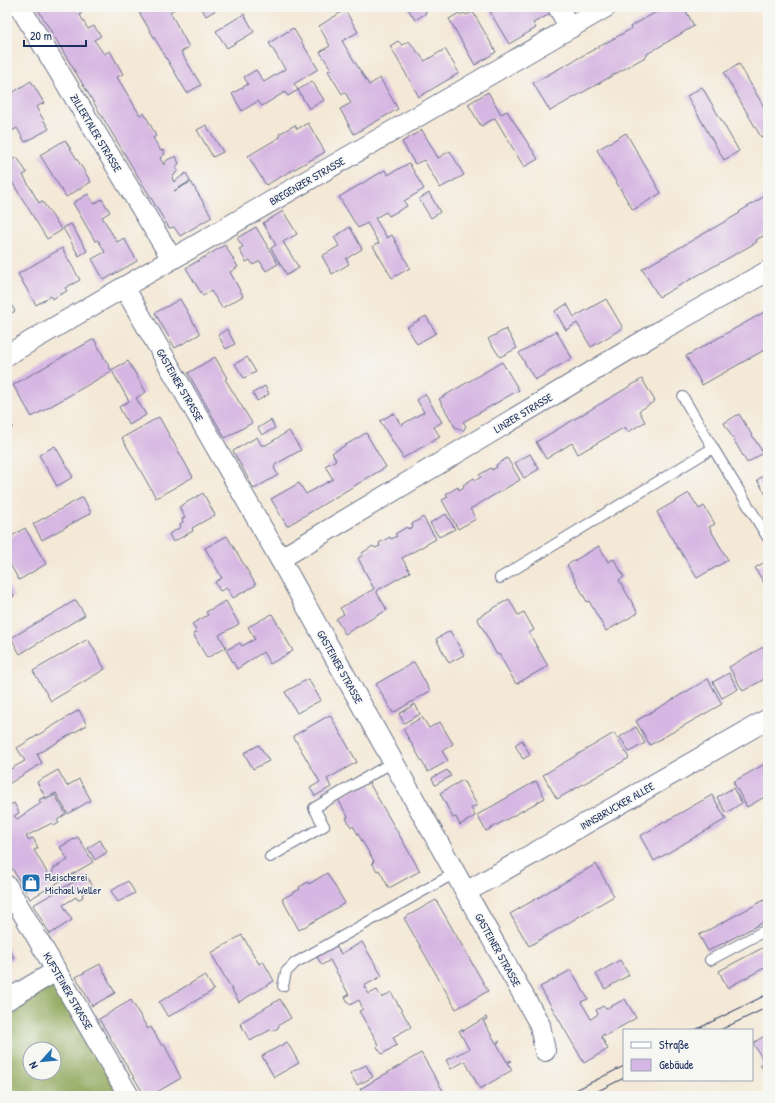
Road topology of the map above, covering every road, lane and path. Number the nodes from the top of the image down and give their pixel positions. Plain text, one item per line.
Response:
1 (20, 7) edge
2 (558, 7) edge
3 (606, 7) edge
4 (570, 28) junction
5 (172, 259) junction
6 (768, 271) edge
7 (124, 288) junction
8 (7, 355) edge
9 (683, 397) dead end
10 (713, 448) junction
11 (768, 538) edge
12 (280, 559) junction
13 (500, 578) dead end
14 (768, 719) edge
15 (393, 762) junction
16 (270, 857) dead end
17 (455, 873) junction
18 (7, 886) edge
19 (466, 892) junction
20 (768, 929) edge
21 (710, 960) dead end
22 (56, 971) junction
23 (283, 986) dead end
24 (7, 1000) edge
25 (545, 1051) dead end
26 (129, 1096) edge

1 - 5 street, ZILLERTALER STRASSE
2 - 4 street
3 - 4 street, BREGENZER STRASSE
4 - 5 street, BREGENZER STRASSE
5 - 7 street, BREGENZER STRASSE
6 - 12 street, LINZER STRASSE
7 - 8 street, BREGENZER STRASSE
7 - 12 street, GASTEINER STRASSE
9 - 10 lane
10 - 11 lane
10 - 13 lane
12 - 15 street, GASTEINER STRASSE
14 - 19 street, INNSBRUCKER ALLEE
15 - 16 lane
15 - 17 street, GASTEINER STRASSE
17 - 19 street, GASTEINER STRASSE
17 - 23 lane
18 - 22 street, KUFSTEINER STRASSE
19 - 25 street, GASTEINER STRASSE
20 - 21 lane
22 - 24 street
22 - 26 street, KUFSTEINER STRASSE

